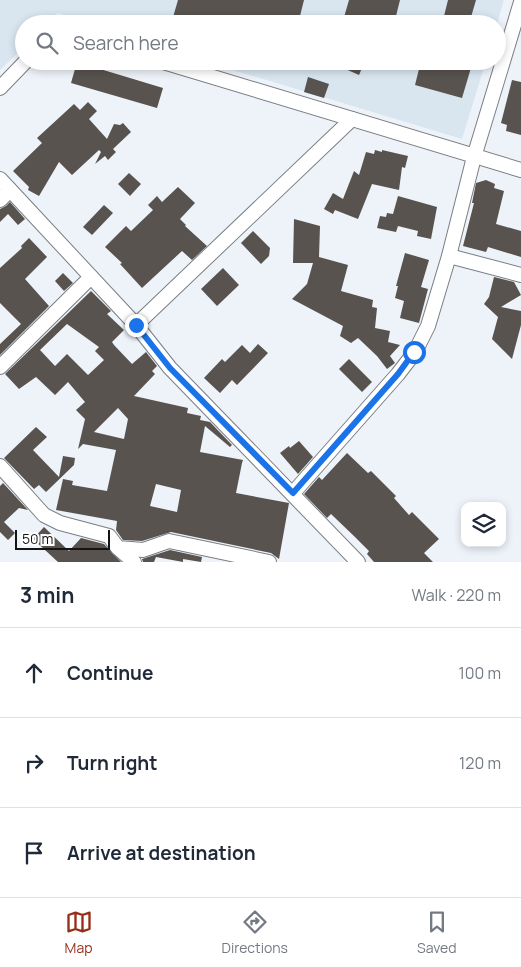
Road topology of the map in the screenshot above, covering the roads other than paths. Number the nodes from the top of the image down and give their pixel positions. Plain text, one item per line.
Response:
1 (521, 2) edge
2 (518, 25) edge
3 (506, 61) edge
4 (17, 70) edge
5 (190, 70) edge
6 (503, 70) edge
7 (0, 88) edge
8 (352, 119) junction
9 (474, 157) junction
10 (521, 170) edge
11 (0, 179) edge
12 (10, 190) junction
13 (0, 200) edge
14 (449, 256) junction
15 (521, 275) edge
16 (92, 277) junction
17 (136, 325) junction
18 (0, 368) edge
19 (0, 466) edge
20 (293, 493) junction
21 (118, 548) junction
22 (134, 562) edge
23 (269, 562) edge
24 (358, 562) edge

1 - 2 street
2 - 3 street
4 - 7 street
5 - 8 street
6 - 9 street
8 - 9 street
8 - 17 street
9 - 10 street
9 - 14 street
11 - 12 street
12 - 13 street
12 - 16 street
14 - 15 street
14 - 20 street
16 - 17 street
16 - 18 street
17 - 20 street
19 - 21 street
20 - 24 street
21 - 22 street
21 - 23 street

